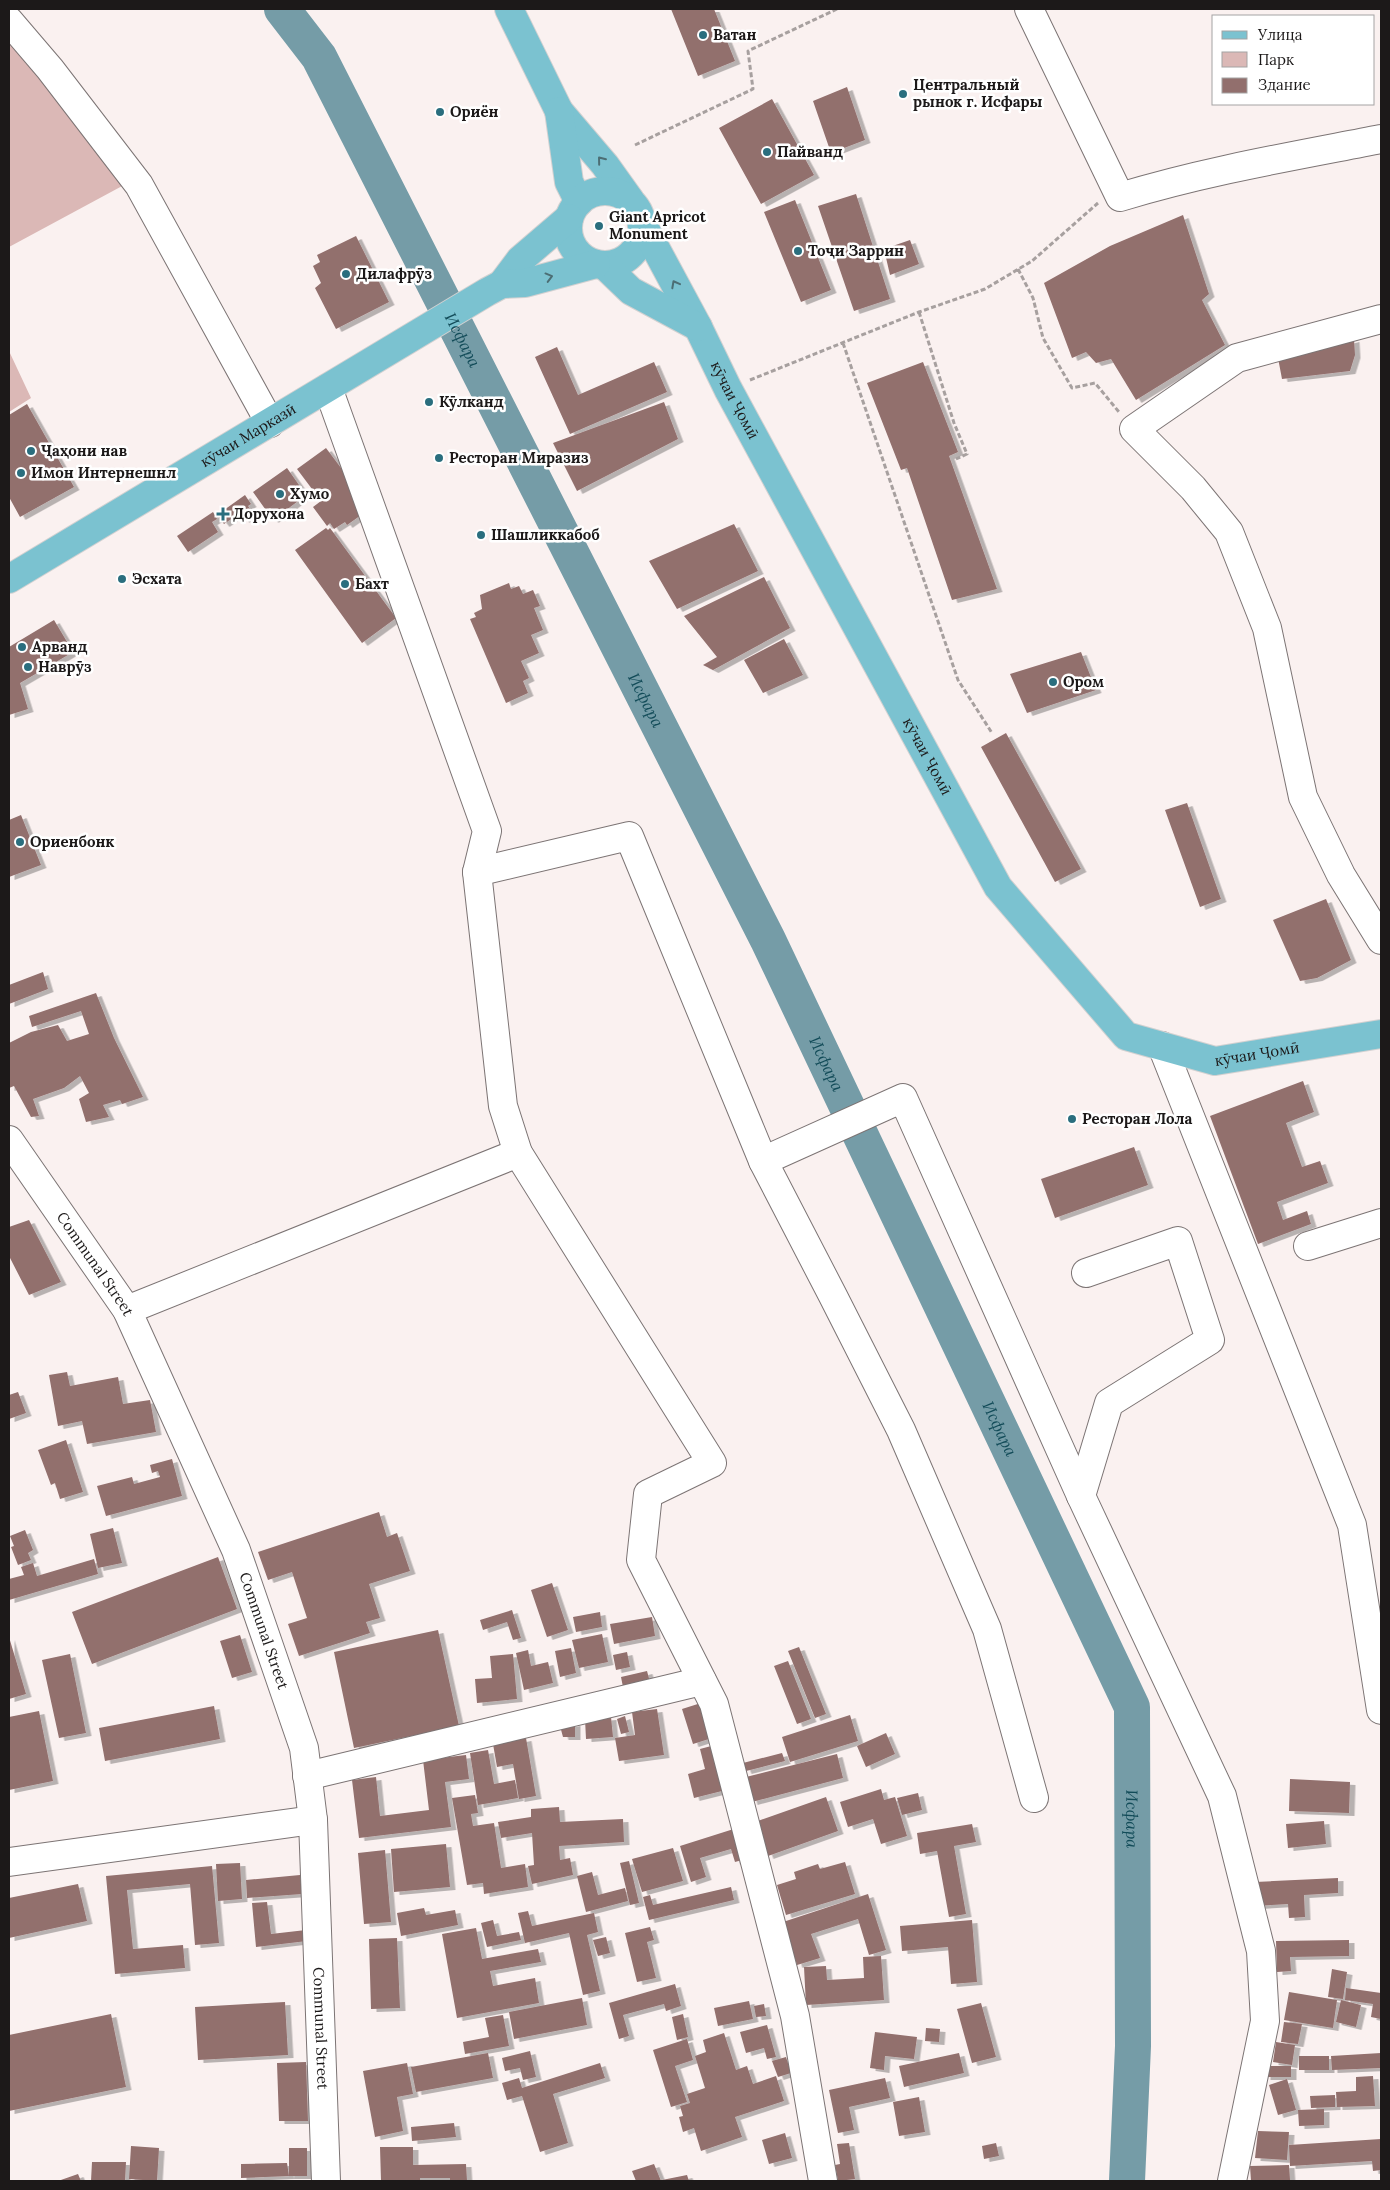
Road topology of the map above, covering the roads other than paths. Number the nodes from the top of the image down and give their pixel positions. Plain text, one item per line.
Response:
1 (509, 9) edge
2 (1029, 9) edge
3 (9, 21) edge
4 (560, 112) junction
5 (1381, 139) edge
6 (574, 210) junction
7 (636, 211) junction
8 (600, 265) junction
9 (494, 288) junction
10 (1381, 318) edge
11 (698, 326) junction
12 (328, 388) junction
13 (270, 423) junction
14 (9, 578) edge
15 (478, 872) junction
16 (1381, 940) edge
17 (1381, 1034) edge
18 (1162, 1046) junction
19 (9, 1140) edge
20 (518, 1153) junction
21 (773, 1157) junction
22 (1381, 1223) edge
23 (1308, 1246) dead end
24 (1086, 1273) dead end
25 (127, 1310) junction
26 (1081, 1496) junction
27 (1372, 1597) edge
28 (702, 1681) junction
29 (1381, 1710) edge
30 (307, 1776) junction
31 (1034, 1798) dead end
32 (313, 1820) junction
33 (9, 1862) edge
34 (326, 2181) edge
35 (823, 2181) edge
36 (1232, 2181) edge

1 - 4 main road, кӯчаи Ҷомӣ
2 - 5 street
3 - 13 street
4 - 6 main road
7 -> 4 main road, кӯчаи Ҷомӣ
6 - 7 main road
6 - 8 main road
6 - 9 main road
7 - 8 main road
11 -> 7 main road, кӯчаи Ҷомӣ
9 -> 8 main road
8 - 11 main road
9 - 12 main road, кӯчаи Марказӣ
10 - 16 street
11 - 18 main road, кӯчаи Ҷомӣ
12 - 13 main road, кӯчаи Марказӣ
12 - 15 street
13 - 14 main road, кӯчаи Марказӣ
15 - 20 street
15 - 21 street
17 - 18 main road, кӯчаи Ҷомӣ
18 - 27 street
19 - 25 street, Communal Street
20 - 25 street
20 - 28 street
21 - 26 street
21 - 31 street
22 - 23 street
24 - 26 street
25 - 30 street, Communal Street
26 - 36 street
27 - 29 street
28 - 30 street
28 - 35 street
30 - 32 street, Communal Street
32 - 33 street
32 - 34 street, Communal Street

